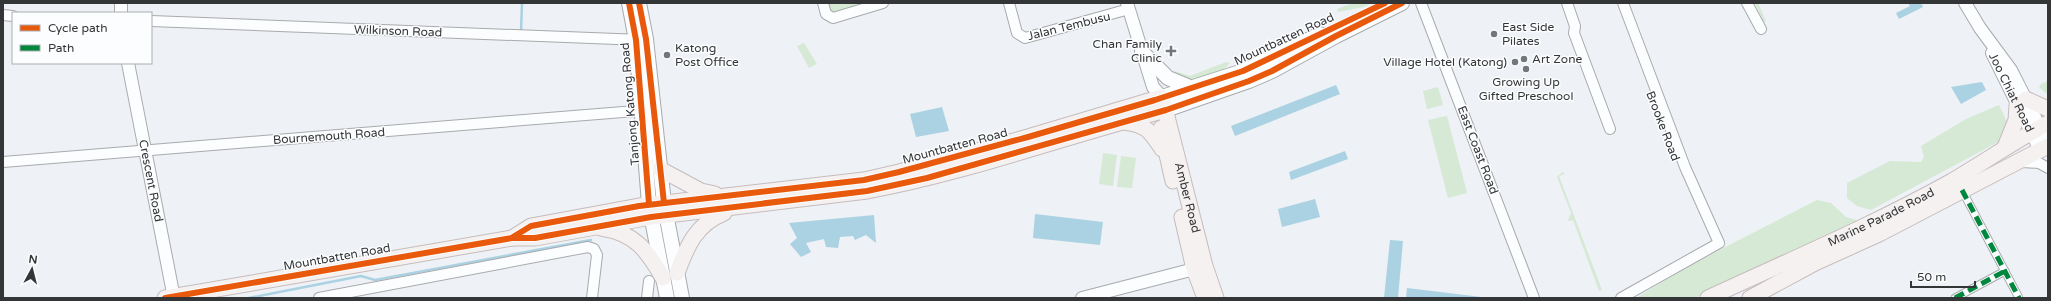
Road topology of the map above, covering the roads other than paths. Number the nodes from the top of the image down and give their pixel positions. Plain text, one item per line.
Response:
1 (629, 3) edge
2 (639, 3) edge
3 (823, 3) edge
4 (883, 3) edge
5 (1009, 3) edge
6 (1385, 3) edge
7 (1402, 3) edge
8 (1420, 3) edge
9 (1559, 3) edge
10 (1567, 3) edge
11 (1617, 3) edge
12 (1623, 3) edge
13 (1748, 3) edge
14 (1965, 3) edge
15 (1128, 6) edge
16 (152, 21) edge
17 (1761, 29) dead end
18 (1574, 33) junction
19 (641, 40) junction
20 (1142, 52) junction
21 (128, 64) edge
22 (1192, 88) junction
23 (1159, 102) junction
24 (2022, 102) junction
25 (2048, 109) edge
26 (648, 110) junction
27 (1121, 122) junction
28 (2040, 128) edge
29 (1610, 129) dead end
30 (2045, 146) edge
31 (2005, 147) junction
32 (145, 150) junction
33 (1166, 154) junction
34 (3, 162) edge
35 (2016, 162) junction
36 (2048, 164) edge
37 (2048, 168) edge
38 (660, 169) junction
39 (1962, 190) junction
40 (723, 196) junction
41 (734, 208) junction
42 (665, 209) junction
43 (650, 211) junction
44 (594, 227) junction
45 (512, 238) junction
46 (1716, 245) junction
47 (1199, 268) junction
48 (2005, 270) junction
49 (677, 272) junction
50 (656, 279) junction
51 (171, 298) edge
52 (319, 298) edge
53 (592, 298) edge
54 (647, 298) edge
55 (667, 298) edge
56 (682, 298) edge
57 (1082, 298) edge
58 (1205, 298) edge
59 (1216, 298) edge
60 (1534, 298) edge
61 (1621, 298) edge
62 (1708, 298) edge
63 (1750, 298) edge
64 (1954, 298) edge
65 (2019, 298) edge

1 - 19 main road, Tanjong Katong Road
2 - 19 main road, Tanjong Katong Road
3 - 4 street
5 - 15 street, Jalan Tembusu
6 - 22 main road, Mountbatten Road
7 - 23 main road, Mountbatten Road
8 - 60 street, East Coast Road
9 - 18 street
10 - 18 street
11 - 46 street, Brooke Road
12 - 46 street, Brooke Road
13 - 17 street
14 - 24 street, Joo Chiat Road
15 - 20 street
16 - 19 street, Wilkinson Road
18 - 29 street
19 - 26 main road, Tanjong Katong Road
20 - 22 main road
20 - 23 street
21 - 32 street, Crescent Road
22 - 23 main road, Mountbatten Road
23 - 27 main road, Mountbatten Road
23 - 33 main road, Amber Road
23 - 40 main road, Mountbatten Road
23 - 47 main road, Amber Road
24 - 25 main road
24 - 28 street, Joo Chiat Road
24 - 31 main road
26 - 32 street, Bournemouth Road
26 - 38 main road, Tanjong Katong Road
26 - 43 main road, Tanjong Katong Road
27 - 33 main road
27 - 41 main road, Mountbatten Road
28 - 30 street, Joo Chiat Road
28 - 31 main road, Marine Parade Road
30 - 35 main road, Marine Parade Road
30 - 36 street
31 - 62 main road, Marine Parade Road
32 - 34 street, Bournemouth Road
32 - 51 street, Crescent Road
33 - 47 main road, Amber Road
35 - 37 street
35 - 39 main road, Marine Parade Road
38 - 40 main road
38 - 42 main road, Tanjong Katong Road
39 - 48 street
39 - 63 main road, Marine Parade Road
40 - 42 main road, Mountbatten Road
41 - 42 main road, Mountbatten Road
41 - 49 main road
42 - 43 main road, Mountbatten Road
42 - 49 main road, Tanjong Katong Road
43 - 44 main road, Mountbatten Road
43 - 45 main road, Mountbatten Road
43 - 50 main road, Tanjong Katong Road
44 - 45 main road, Mountbatten Road
44 - 50 main road
45 - 51 main road, Mountbatten Road
46 - 61 street
47 - 57 street
47 - 58 main road, Amber Road
47 - 59 main road, Amber Road
48 - 64 street
48 - 65 street
49 - 56 main road, Tanjong Katong Road
50 - 54 street
50 - 55 main road, Tanjong Katong Road
52 - 53 street

